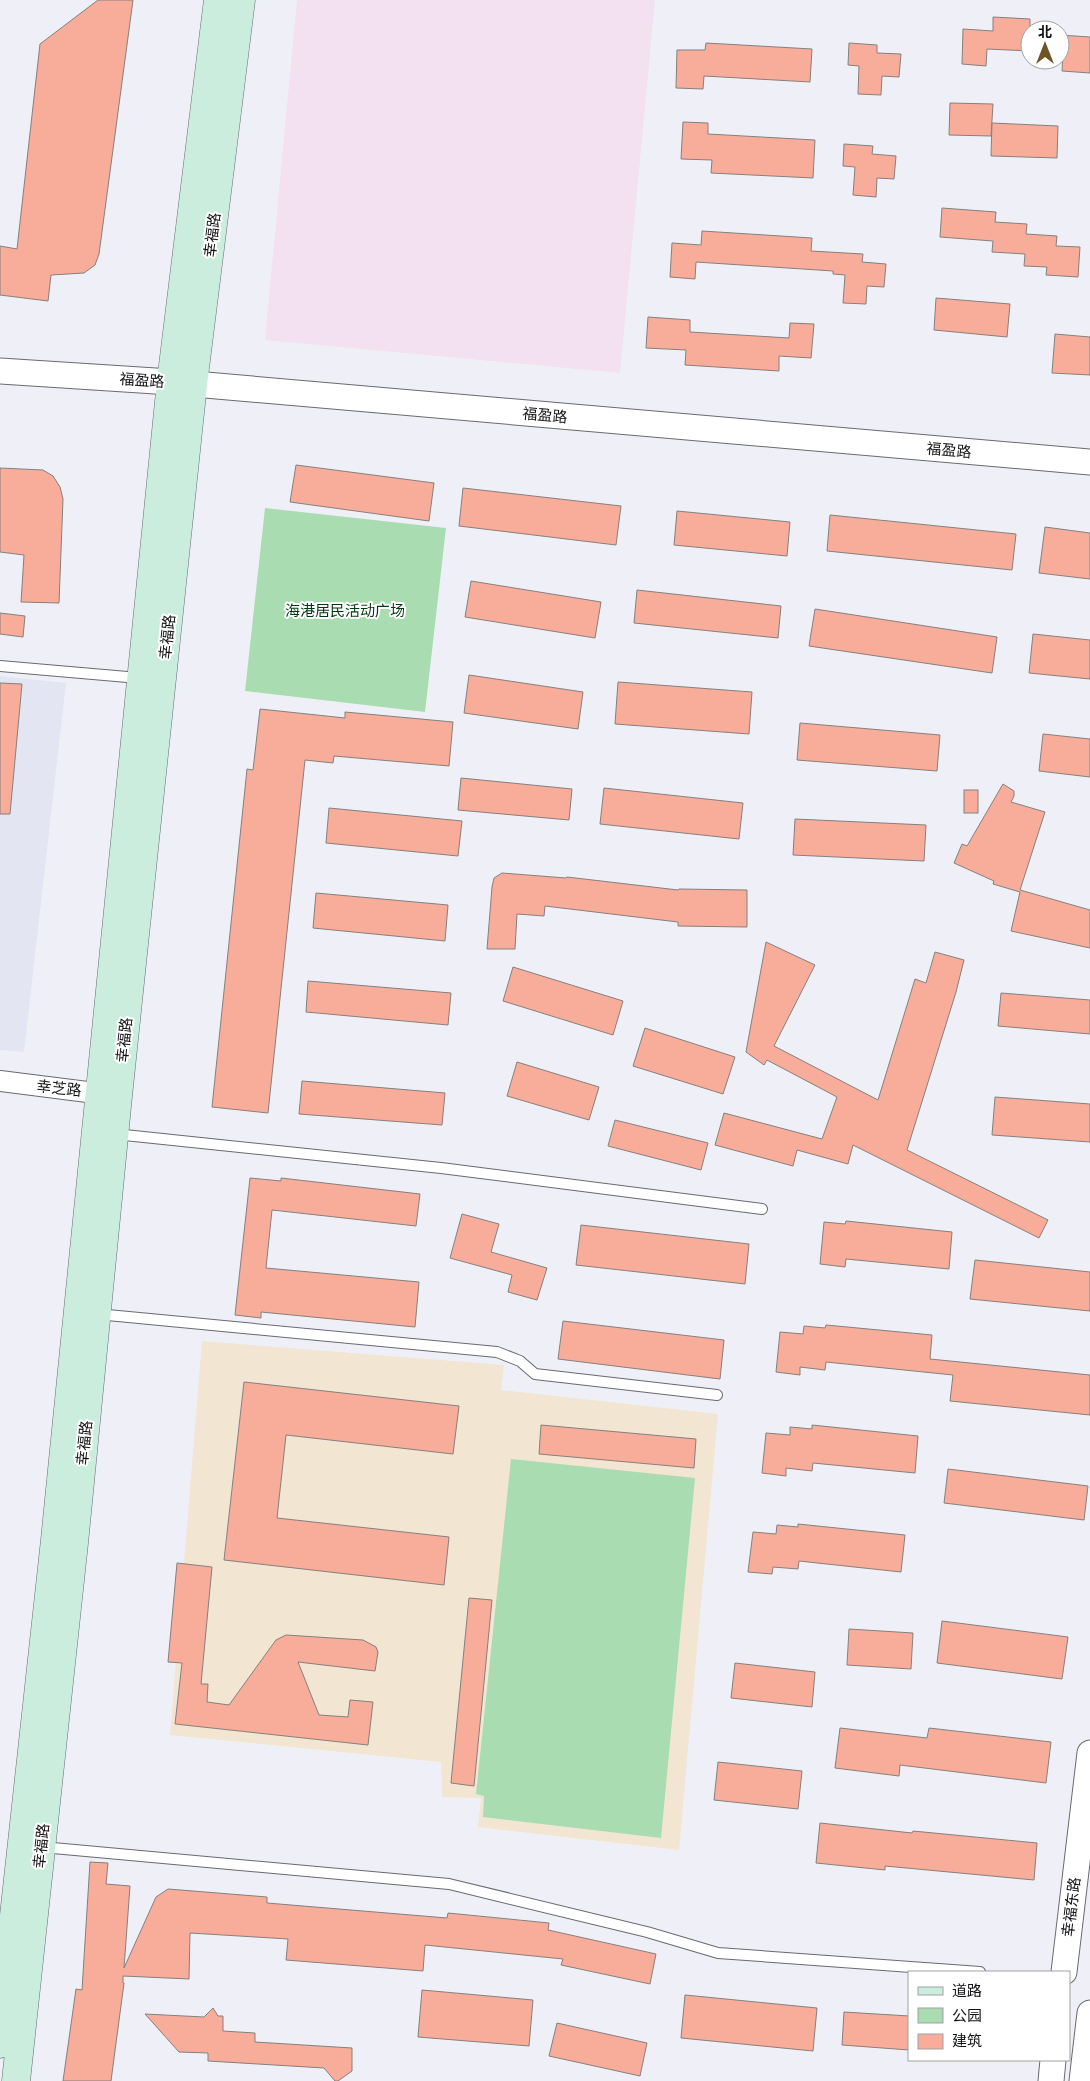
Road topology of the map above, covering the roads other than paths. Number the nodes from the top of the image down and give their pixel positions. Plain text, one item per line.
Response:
1 (218, 0) edge
2 (241, 0) edge
3 (0, 371) edge
4 (182, 383) junction
5 (1090, 462) edge
6 (0, 666) edge
7 (140, 678) junction
8 (0, 1081) edge
9 (108, 1094) junction
10 (115, 1134) junction
11 (762, 1209) dead end
12 (97, 1314) junction
13 (716, 1395) dead end
14 (1090, 1753) edge
15 (41, 1847) junction
16 (967, 1971) edge
17 (1064, 1971) edge
18 (11, 1986) edge
19 (1090, 2013) edge
20 (0, 2044) edge
21 (1053, 2061) edge
22 (16, 2081) edge
23 (1051, 2081) edge
24 (1082, 2081) edge

1 - 4 main road, 幸福路
2 - 4 main road, 幸福路
3 - 4 street, 福盈路
4 - 5 street, 福盈路
4 - 7 main road, 幸福路
4 - 9 main road, 幸福路
6 - 7 lane
7 - 9 main road, 幸福路
8 - 9 street, 幸芝路
9 - 10 main road, 幸福路
9 - 18 main road, 幸福路
10 - 11 lane
10 - 12 main road, 幸福路
12 - 13 lane
12 - 15 main road, 幸福路
14 - 17 street, 幸福东路
15 - 16 lane
15 - 18 main road, 幸福路
18 - 20 main road, 幸福路
18 - 22 main road, 幸福路
19 - 24 street
21 - 23 street

